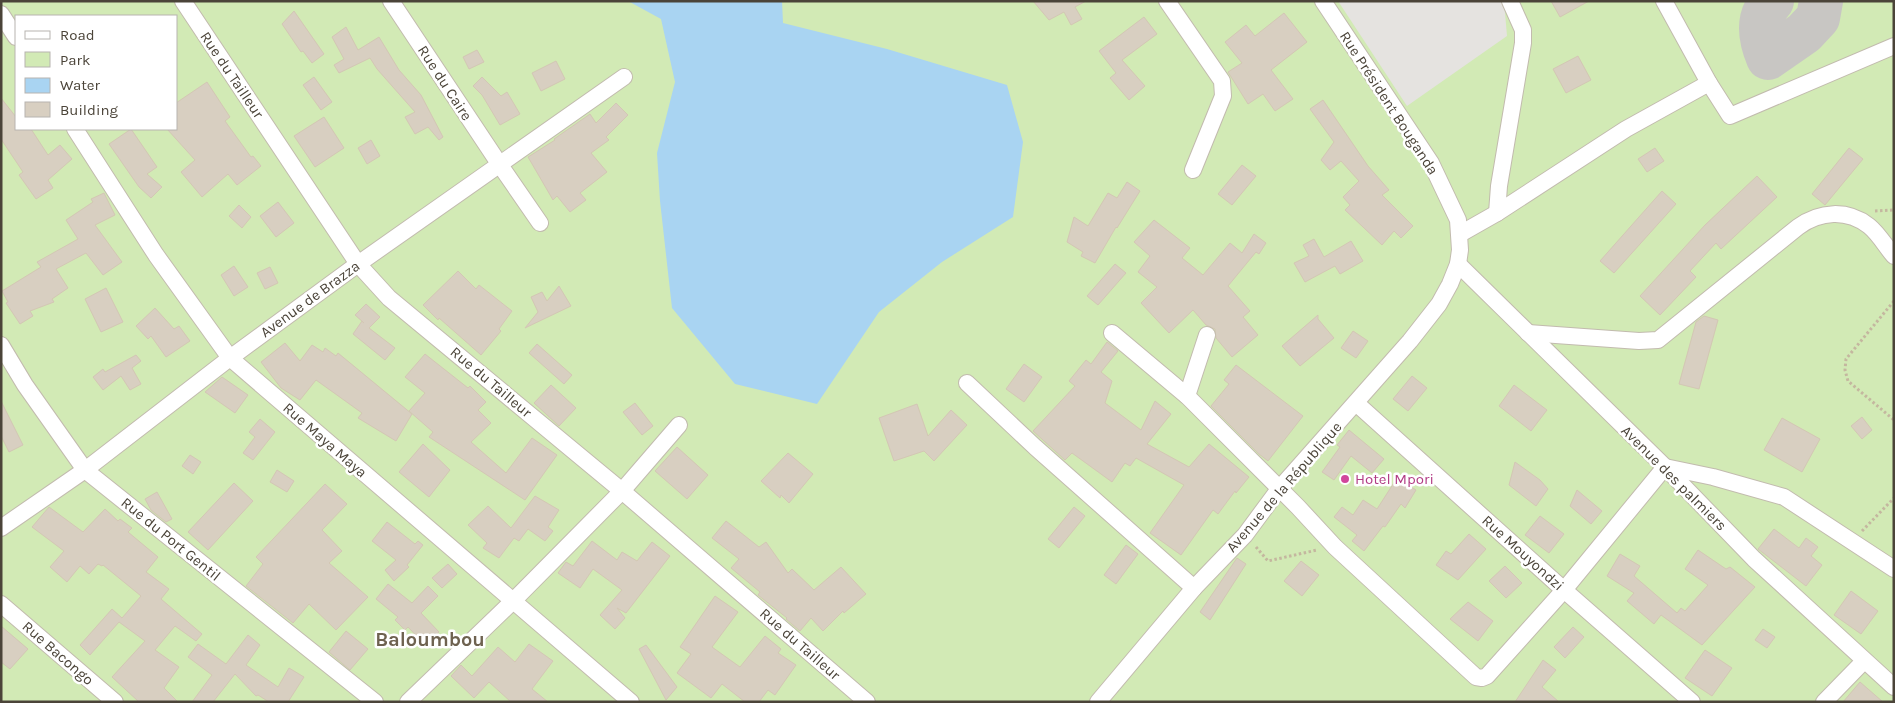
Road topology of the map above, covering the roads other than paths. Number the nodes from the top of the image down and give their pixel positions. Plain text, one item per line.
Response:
1 (184, 1) edge
2 (391, 1) edge
3 (1167, 1) edge
4 (1323, 1) edge
5 (1510, 1) edge
6 (1664, 1) edge
7 (1, 14) edge
8 (15, 35) edge
9 (1894, 46) edge
10 (624, 77) dead end
11 (1709, 83) junction
12 (76, 130) edge
13 (500, 165) junction
14 (1193, 170) dead end
15 (1498, 213) junction
16 (540, 223) dead end
17 (1460, 234) junction
18 (1894, 256) edge
19 (358, 264) junction
20 (1458, 264) junction
21 (1112, 333) dead end
22 (1528, 333) junction
23 (1207, 335) dead end
24 (1, 345) edge
25 (230, 358) junction
26 (967, 383) dead end
27 (1187, 396) junction
28 (1356, 403) junction
29 (679, 425) dead end
30 (1665, 467) junction
31 (85, 470) junction
32 (1279, 489) junction
33 (622, 491) junction
34 (1, 528) edge
35 (1894, 569) edge
36 (1194, 588) junction
37 (1564, 590) junction
38 (513, 601) junction
39 (1, 604) edge
40 (1864, 661) junction
41 (1894, 687) edge
42 (411, 701) edge
43 (115, 702) edge
44 (375, 702) edge
45 (631, 702) edge
46 (867, 702) edge
47 (1098, 702) edge
48 (1692, 702) edge
49 (1824, 702) edge

1 - 19 street, Rue du Tailleur
2 - 13 street, Rue du Caire
3 - 14 street
4 - 17 street, Rue Président Bouganda
5 - 15 street
6 - 11 street
7 - 8 street
9 - 11 street
10 - 13 street, Avenue de Brazza
11 - 15 street
12 - 25 street, Rue Maya Maya
13 - 16 street, Rue du Caire
13 - 19 street, Avenue de Brazza
15 - 17 street
17 - 20 street, Rue Président Bouganda
18 - 22 street
19 - 25 street, Avenue de Brazza
19 - 33 street, Rue du Tailleur
20 - 22 street, Avenue des palmiers
20 - 28 street, Avenue de la République
21 - 27 street
22 - 30 street, Avenue des palmiers
23 - 27 street
24 - 31 street, Rue du Port Gentil
25 - 31 street, Avenue de Brazza
25 - 38 street, Rue Maya Maya
26 - 36 street
27 - 32 street
28 - 32 street, Avenue de la République
28 - 37 street, Rue Mouyondzi
29 - 33 street
30 - 35 street
30 - 37 street
30 - 40 street, Avenue des palmiers
31 - 34 street, Avenue de Brazza
31 - 44 street, Rue du Port Gentil
32 - 36 street, Avenue de la République
32 - 37 street
33 - 38 street
33 - 46 street, Rue du Tailleur
36 - 47 street, Avenue de la République
37 - 48 street, Rue Mouyondzi
38 - 42 street
38 - 45 street, Rue Maya Maya
39 - 43 street, Rue Bacongo
40 - 41 street, Avenue des palmiers
40 - 49 street

